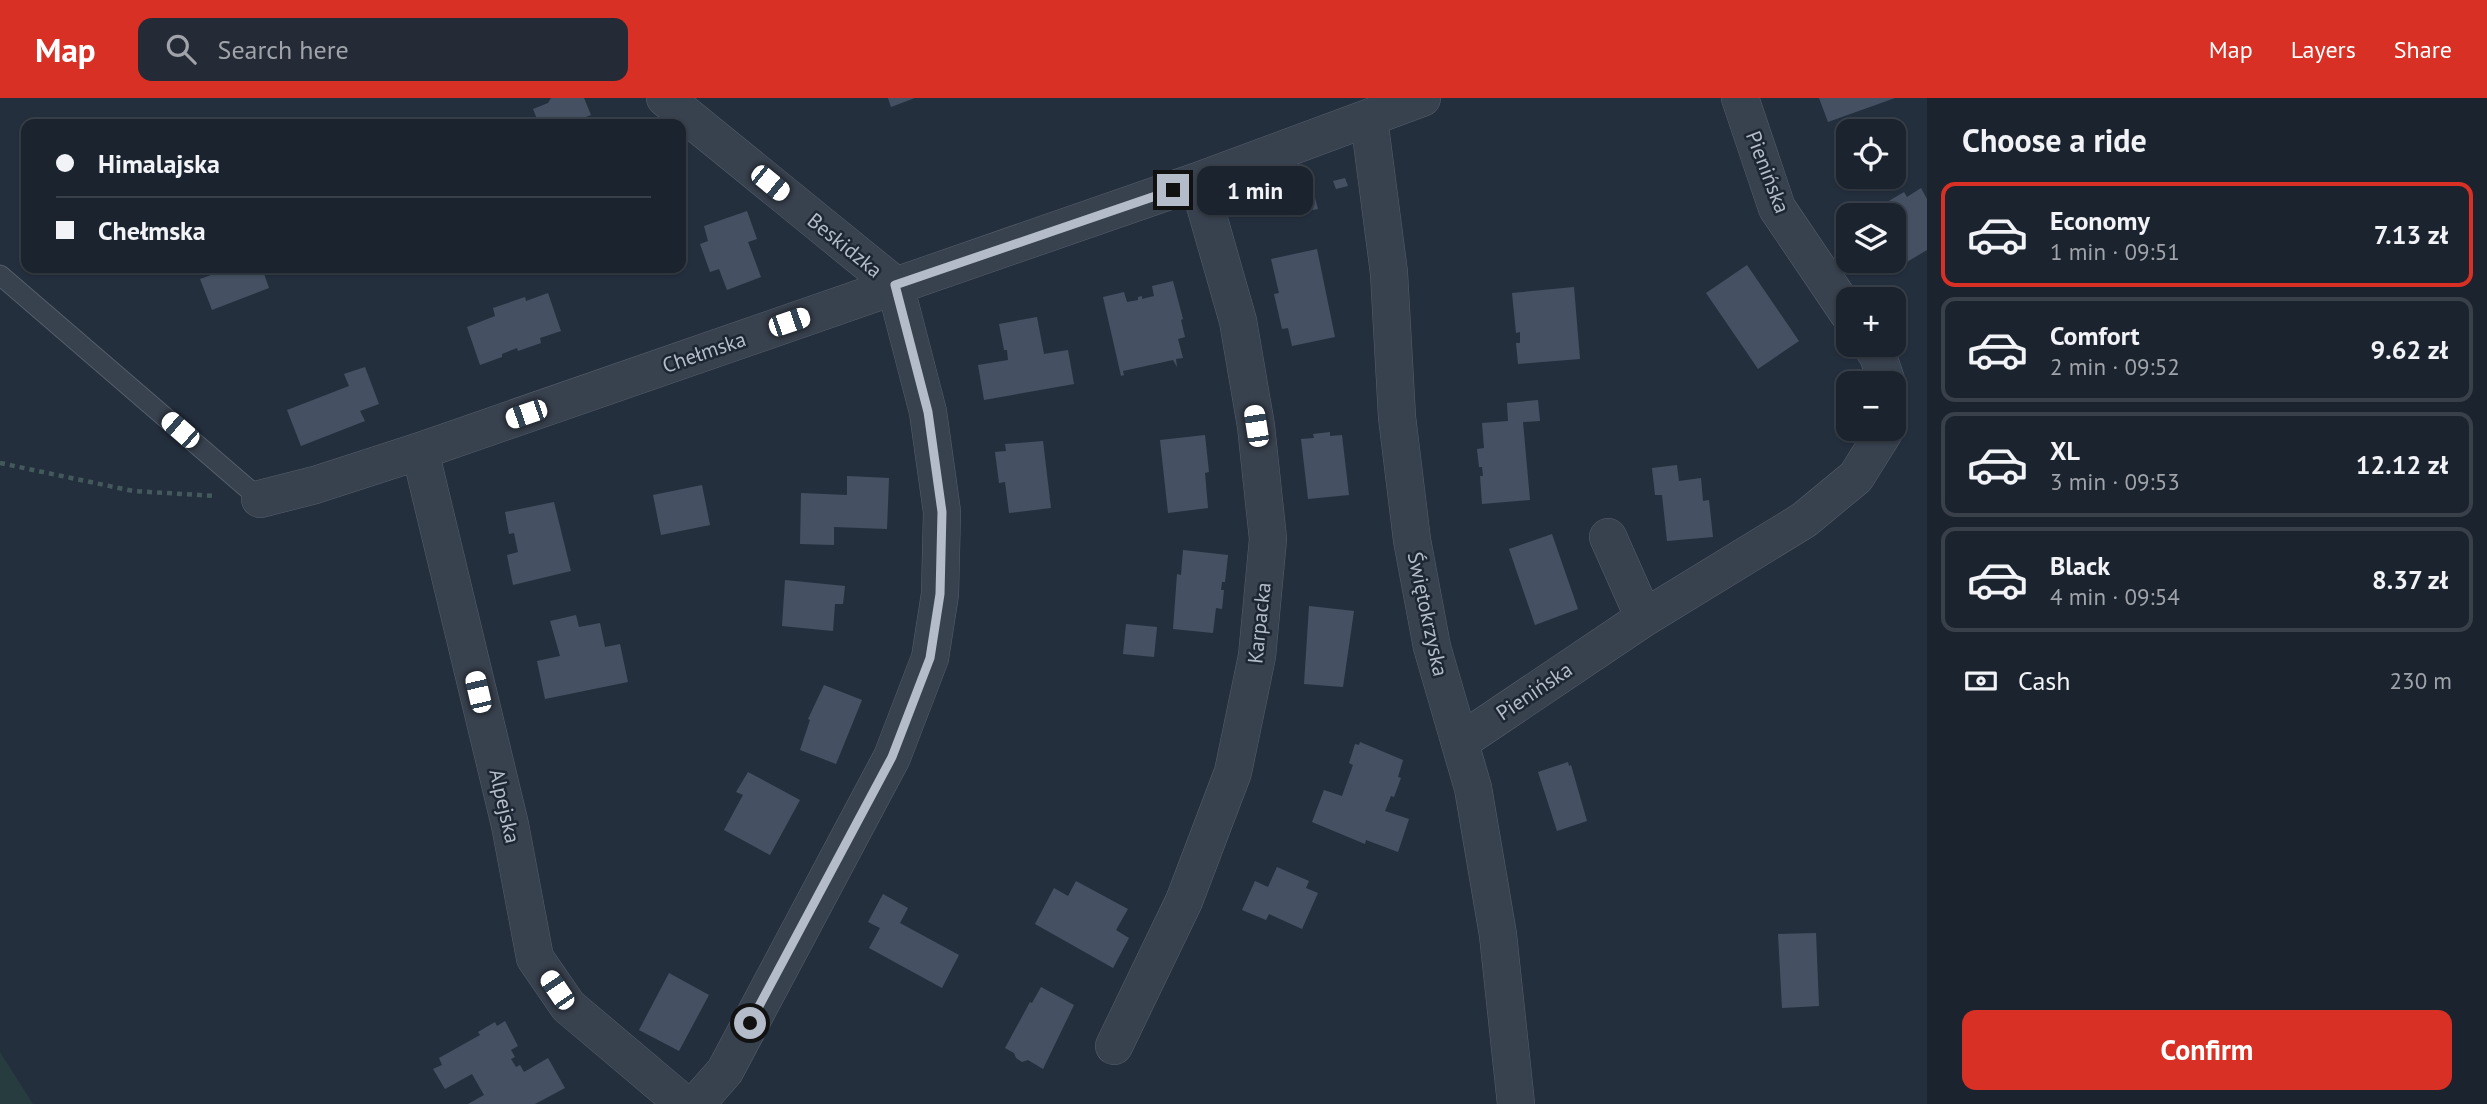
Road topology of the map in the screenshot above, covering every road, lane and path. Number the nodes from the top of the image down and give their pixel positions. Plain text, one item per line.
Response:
1 (665, 98) edge
2 (1422, 98) edge
3 (1740, 98) edge
4 (1369, 119) junction
5 (1198, 181) junction
6 (0, 275) edge
7 (895, 285) junction
8 (1836, 295) edge
9 (1878, 441) edge
10 (420, 451) junction
11 (0, 463) edge
12 (260, 499) junction
13 (1608, 537) dead end
14 (1644, 618) junction
15 (1460, 742) junction
16 (1114, 1046) dead end
17 (684, 1104) edge
18 (696, 1104) edge
19 (1516, 1104) edge

1 - 7 street, Beskidzka
2 - 4 street, Chełmska
3 - 8 street, Pienińska
4 - 5 street, Chełmska
4 - 15 street, Świętokrzyska
5 - 7 street, Chełmska
5 - 16 street, Karpacka
6 - 12 lane
7 - 10 street, Chełmska
7 - 18 street
9 - 14 street, Pienińska
10 - 12 street, Chełmska
10 - 17 street, Alpejska
11 - 12 path
13 - 14 street
14 - 15 street, Pienińska
15 - 19 street, Świętokrzyska

